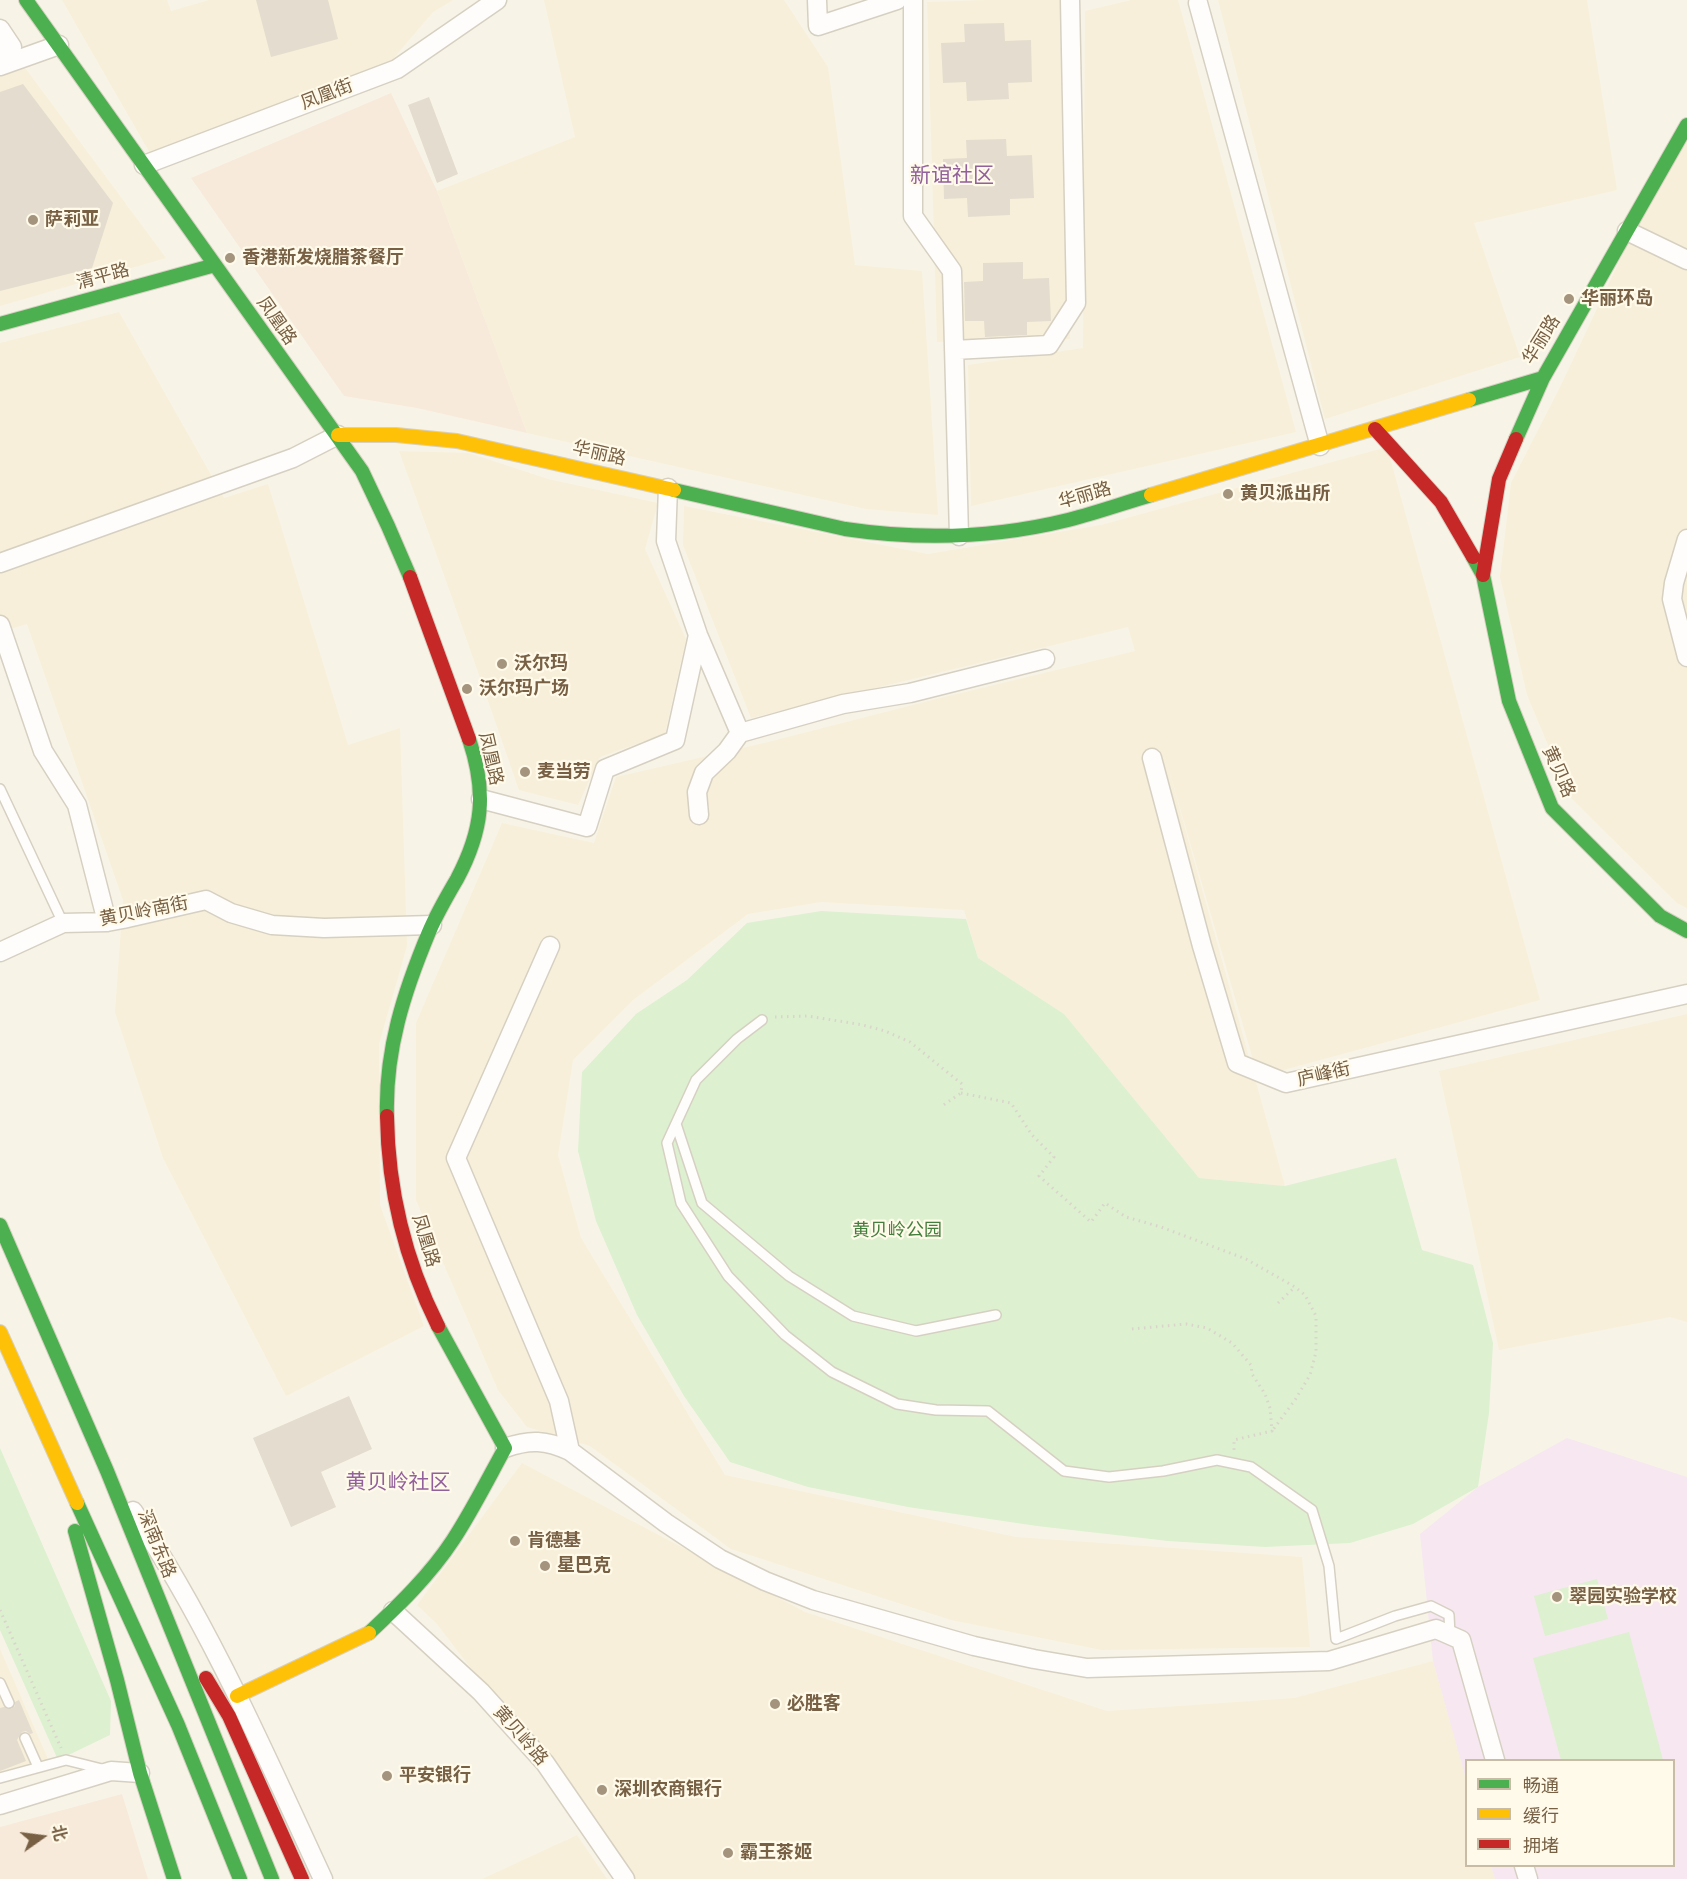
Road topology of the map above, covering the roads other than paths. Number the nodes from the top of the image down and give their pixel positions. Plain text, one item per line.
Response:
1 (26, 0) edge
2 (497, 0) edge
3 (817, 0) edge
4 (897, 0) edge
5 (913, 0) edge
6 (1070, 0) edge
7 (1198, 3) dead end
8 (0, 29) edge
9 (59, 45) junction
10 (0, 51) edge
11 (0, 66) edge
12 (1687, 125) edge
13 (144, 165) junction
14 (1627, 231) junction
15 (1685, 254) edge
16 (215, 266) junction
17 (0, 324) edge
18 (954, 350) junction
19 (1543, 378) junction
20 (1374, 429) junction
21 (338, 435) junction
22 (1320, 446) junction
23 (668, 488) junction
24 (959, 536) junction
25 (1687, 539) edge
26 (0, 563) edge
27 (1483, 575) junction
28 (0, 625) edge
29 (698, 635) junction
30 (1687, 657) edge
31 (1045, 659) dead end
32 (740, 733) junction
33 (1152, 758) dead end
34 (0, 789) edge
35 (481, 799) junction
36 (699, 815) dead end
37 (107, 922) junction
38 (63, 923) junction
39 (432, 925) junction
40 (1687, 930) edge
41 (550, 946) dead end
42 (0, 952) edge
43 (1687, 994) edge
44 (762, 1020) road end
45 (676, 1124) junction
46 (0, 1225) edge
47 (996, 1315) dead end
48 (0, 1332) edge
49 (50, 1443) junction
50 (505, 1448) junction
51 (570, 1451) junction
52 (107, 1471) junction
53 (161, 1603) junction
54 (393, 1611) junction
55 (362, 1620) dead end
56 (1450, 1635) junction
57 (0, 1683) edge
58 (236, 1685) junction
59 (9, 1703) dead end
60 (229, 1716) junction
61 (25, 1738) dead end
62 (1494, 1759) edge
63 (38, 1767) junction
64 (111, 1771) junction
65 (140, 1773) junction
66 (0, 1778) edge
67 (0, 1804) edge
68 (174, 1879) edge
69 (240, 1879) edge
70 (272, 1879) edge
71 (302, 1879) edge
72 (323, 1879) edge
73 (625, 1879) edge

1 - 9 street, 凤凰路
2 - 13 street, 凤凰街
3 - 4 street
5 - 18 street
6 - 18 street
7 - 22 street
8 - 10 street
9 - 11 street
9 - 13 street, 凤凰路
12 - 14 street, 华丽路
13 - 16 street, 凤凰路
14 - 15 street
14 - 19 street, 华丽路
16 - 17 street, 清平路
16 - 21 street, 凤凰路
18 - 24 street
19 - 20 street, 华丽路
19 - 27 street, 黄贝路
20 - 22 street, 华丽路
20 - 27 street, 黄贝路
21 - 23 street, 华丽路
21 - 26 street
21 - 35 street, 凤凰路
22 - 24 street, 华丽路
23 - 24 street, 华丽路
23 - 29 street
25 - 30 street
27 - 40 street, 黄贝路
28 - 37 street
29 - 32 street
29 - 35 street
31 - 32 street
32 - 36 street
33 - 43 street, 庐峰街
34 - 38 lane
35 - 39 street, 凤凰路
37 - 38 street, 黄贝岭南街
37 - 39 street, 黄贝岭南街
38 - 42 street, 黄贝岭南街
39 - 50 street, 凤凰路
41 - 51 street
44 - 45 lane
45 - 47 lane
45 - 56 lane
46 - 52 street, 深南东路
48 - 49 street
49 - 65 street
49 - 69 street
50 - 51 street
50 - 54 street
51 - 56 street
52 - 53 street, 深南东路
52 - 58 street
53 - 60 street
53 - 70 street, 深南东路
54 - 55 street
54 - 58 street
54 - 73 street, 黄贝岭路
56 - 62 street
57 - 59 lane
58 - 60 street
58 - 72 street
60 - 71 street
61 - 63 lane
63 - 64 lane
63 - 66 lane
64 - 65 street
64 - 67 street
65 - 68 street

